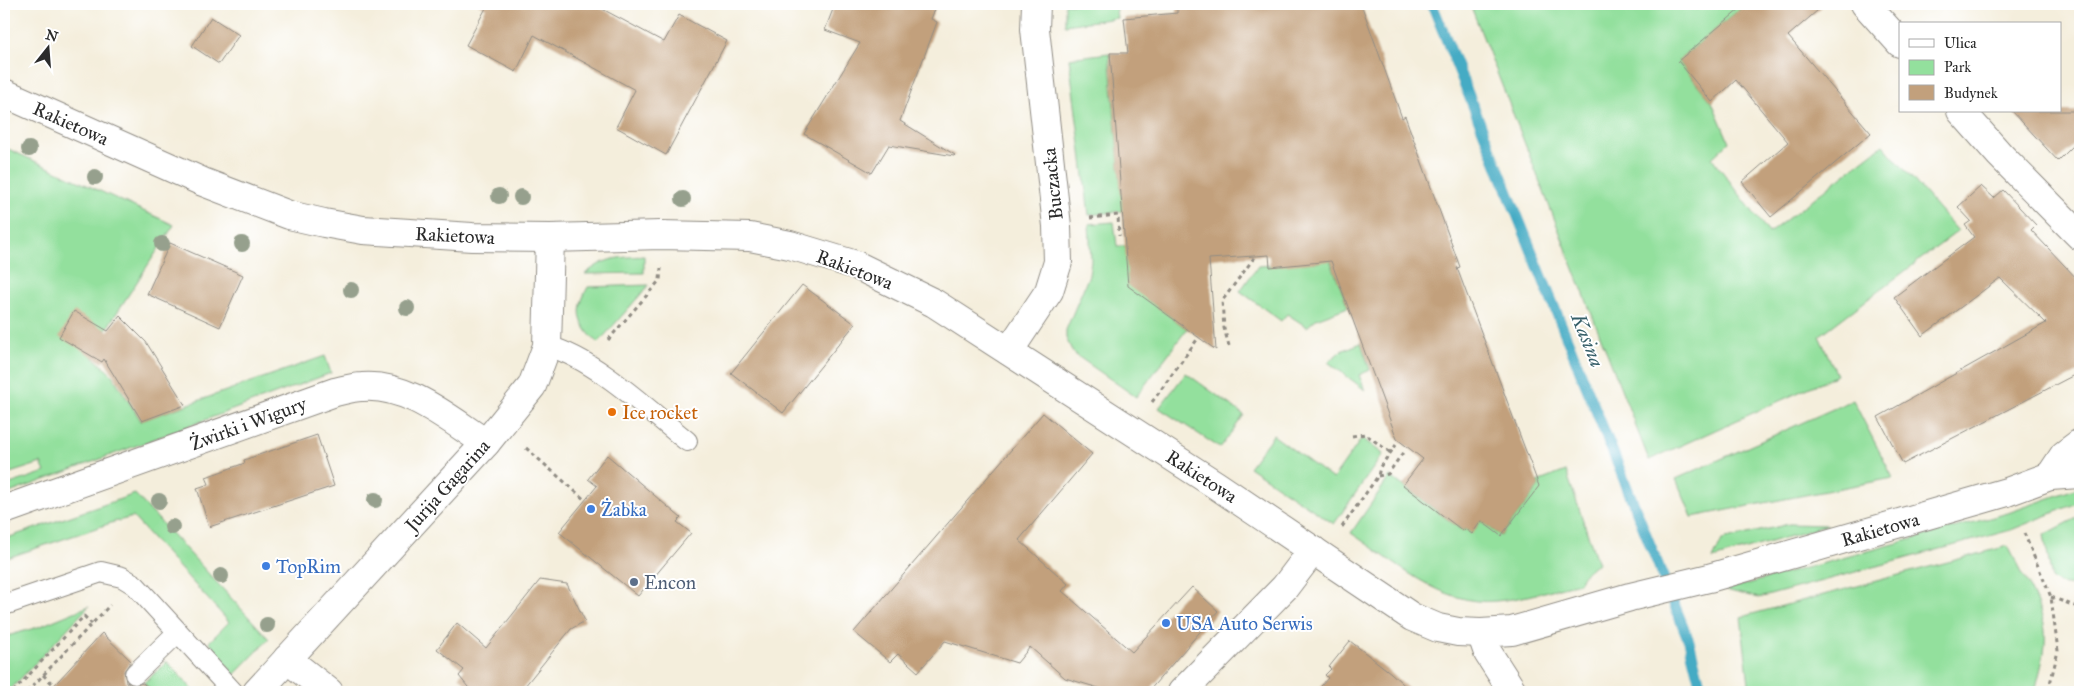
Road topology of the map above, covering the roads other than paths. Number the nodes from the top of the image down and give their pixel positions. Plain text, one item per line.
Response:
1 (1036, 4) edge
2 (1865, 4) edge
3 (1899, 42) edge
4 (4, 93) edge
5 (1961, 112) edge
6 (2080, 236) edge
7 (550, 238) junction
8 (547, 346) junction
9 (1009, 351) junction
10 (687, 441) dead end
11 (486, 443) junction
12 (2080, 443) edge
13 (2080, 474) edge
14 (2050, 476) junction
15 (4, 510) edge
16 (1313, 550) junction
17 (4, 605) edge
18 (177, 633) junction
19 (1481, 633) junction
20 (287, 658) junction
21 (134, 674) dead end
22 (233, 692) edge
23 (257, 692) edge
24 (329, 692) edge
25 (1182, 692) edge
26 (1512, 692) edge

1 - 9 street, Buczacka
2 - 3 street
4 - 7 street, Rakietowa
5 - 6 street
7 - 8 street, Jurija Gagarina
7 - 9 street, Rakietowa
8 - 10 lane
8 - 11 street, Jurija Gagarina
9 - 16 street, Rakietowa
11 - 15 street, Żwirki i Wigury
11 - 20 street, Jurija Gagarina
12 - 14 street
13 - 14 street, Rakietowa
14 - 19 street, Rakietowa
16 - 19 street, Rakietowa
16 - 25 street
17 - 18 lane
18 - 21 lane
18 - 22 lane
19 - 26 street
20 - 23 street, Jurija Gagarina
20 - 24 street

